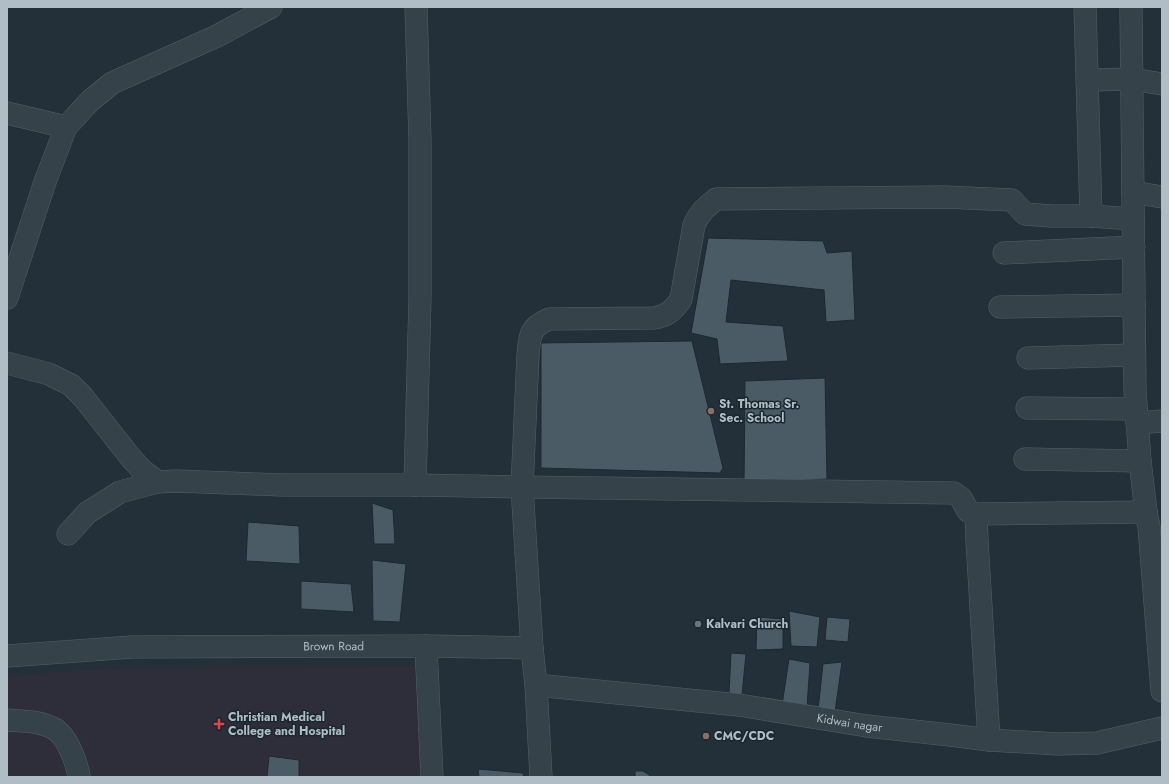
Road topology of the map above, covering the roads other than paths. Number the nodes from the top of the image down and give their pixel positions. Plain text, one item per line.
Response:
1 (271, 7) edge
2 (416, 7) edge
3 (1085, 7) edge
4 (1131, 7) edge
5 (1132, 79) junction
6 (1088, 80) junction
7 (1162, 84) edge
8 (7, 113) edge
9 (66, 127) junction
10 (1133, 192) junction
11 (1162, 197) edge
12 (1091, 216) junction
13 (1133, 220) junction
14 (1134, 248) junction
15 (1004, 253) dead end
16 (7, 298) edge
17 (1134, 305) junction
18 (1000, 307) dead end
19 (1134, 355) junction
20 (1028, 358) dead end
21 (7, 363) edge
22 (1027, 408) dead end
23 (1137, 416) junction
24 (1162, 421) edge
25 (1024, 460) dead end
26 (1140, 461) junction
27 (158, 482) junction
28 (415, 486) junction
29 (522, 487) junction
30 (976, 514) junction
31 (1152, 522) edge
32 (68, 534) dead end
33 (426, 646) junction
34 (532, 648) junction
35 (7, 656) edge
36 (536, 685) junction
37 (1162, 691) edge
38 (7, 720) edge
39 (1162, 728) edge
40 (989, 740) junction
41 (79, 777) edge
42 (432, 777) edge
43 (541, 777) edge

1 - 9 street
2 - 28 street
3 - 6 street
4 - 5 street
5 - 6 street
5 - 7 street
5 - 10 street
6 - 12 street
8 - 9 street
9 - 16 street
10 - 11 street
10 - 13 street
12 - 13 street
12 - 29 street
13 - 14 street
14 - 15 street
14 - 17 street
17 - 18 street
17 - 19 street
19 - 20 street
19 - 23 street
21 - 27 street
22 - 23 street
23 - 24 street
23 - 26 street
25 - 26 street
26 - 31 street
27 - 28 street
27 - 32 street
28 - 29 street
29 - 30 street
29 - 34 street
30 - 31 street
30 - 40 street
31 - 37 street
33 - 34 street, Brown Road
33 - 35 street, Brown Road
33 - 42 street
34 - 36 street
36 - 40 street, Kidwai nagar
36 - 43 street
38 - 41 street
39 - 40 street, Kidwai nagar

